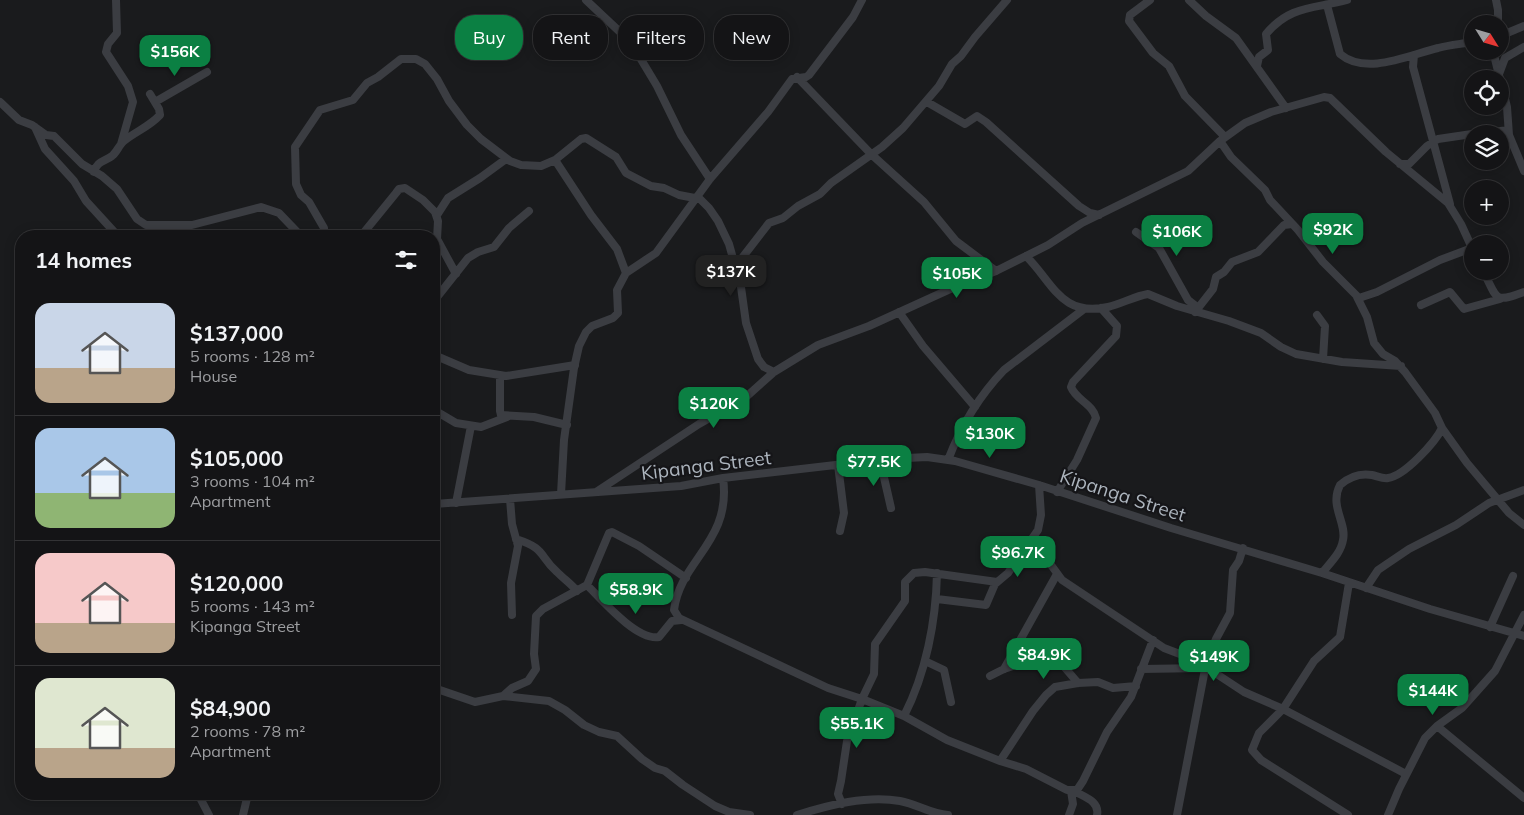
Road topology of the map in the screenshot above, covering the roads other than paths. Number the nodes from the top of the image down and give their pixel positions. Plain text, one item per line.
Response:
1 (116, 0) edge
2 (586, 0) edge
3 (862, 0) edge
4 (1007, 0) edge
5 (1150, 0) edge
6 (1189, 0) edge
7 (1345, 0) edge
8 (1496, 0) edge
9 (1327, 5) junction
10 (1498, 15) edge
11 (1524, 26) edge
12 (1509, 32) edge
13 (1464, 43) edge
14 (1524, 47) edge
15 (1414, 55) junction
16 (1257, 66) junction
17 (1500, 70) edge
18 (207, 72) dead end
19 (796, 77) junction
20 (150, 94) dead end
21 (0, 102) edge
22 (155, 102) junction
23 (927, 102) junction
24 (1286, 108) junction
25 (35, 127) junction
26 (1509, 132) edge
27 (1464, 135) edge
28 (1223, 139) junction
29 (1434, 142) junction
30 (121, 144) junction
31 (871, 154) junction
32 (506, 159) junction
33 (555, 160) junction
34 (1400, 164) junction
35 (1523, 167) edge
36 (94, 172) junction
37 (710, 179) junction
38 (695, 198) junction
39 (1450, 206) junction
40 (529, 210) dead end
41 (437, 215) junction
42 (1099, 215) junction
43 (1292, 224) junction
44 (113, 230) edge
45 (295, 230) edge
46 (324, 230) edge
47 (366, 230) edge
48 (437, 230) edge
49 (1136, 232) dead end
50 (1466, 235) edge
51 (440, 245) edge
52 (1464, 251) edge
53 (1026, 256) junction
54 (735, 267) junction
55 (996, 271) junction
56 (626, 273) junction
57 (456, 274) junction
58 (1487, 280) edge
59 (1524, 292) edge
60 (440, 294) edge
61 (1357, 297) junction
62 (1500, 299) junction
63 (1421, 305) dead end
64 (1084, 308) junction
65 (1101, 308) junction
66 (1196, 309) junction
67 (899, 312) junction
68 (1317, 315) dead end
69 (440, 358) edge
70 (1324, 359) junction
71 (575, 365) junction
72 (1401, 366) junction
73 (774, 372) junction
74 (500, 376) junction
75 (975, 408) junction
76 (440, 414) edge
77 (507, 417) junction
78 (567, 425) junction
79 (471, 426) junction
80 (1442, 428) junction
81 (880, 460) junction
82 (948, 460) junction
83 (838, 465) junction
84 (723, 478) junction
85 (1040, 485) junction
86 (1524, 490) edge
87 (595, 492) junction
88 (1057, 492) junction
89 (561, 494) junction
90 (510, 499) junction
91 (1497, 499) junction
92 (456, 503) junction
93 (440, 504) edge
94 (891, 508) dead end
95 (1524, 525) edge
96 (840, 531) dead end
97 (516, 539) junction
98 (1032, 539) junction
99 (1243, 548) junction
100 (937, 573) junction
101 (1322, 573) junction
102 (1057, 574) junction
103 (1513, 576) dead end
104 (686, 578) junction
105 (997, 582) junction
106 (1349, 583) junction
107 (587, 586) junction
108 (1366, 588) junction
109 (577, 591) junction
110 (937, 599) junction
111 (1524, 615) edge
112 (512, 616) dead end
113 (681, 620) junction
114 (1490, 627) junction
115 (1513, 634) junction
116 (1524, 636) edge
117 (1153, 640) junction
118 (925, 661) junction
119 (1206, 666) junction
120 (1004, 669) junction
121 (1142, 669) junction
122 (990, 676) dead end
123 (1078, 683) junction
124 (1136, 686) junction
125 (440, 690) edge
126 (503, 696) junction
127 (862, 699) junction
128 (951, 702) dead end
129 (1283, 709) junction
130 (904, 716) junction
131 (1437, 726) junction
132 (1000, 761) junction
133 (1406, 774) junction
134 (1072, 791) junction
135 (1524, 798) edge
136 (201, 800) edge
137 (247, 800) edge
138 (842, 804) junction
139 (209, 815) edge
140 (243, 815) edge
141 (750, 815) edge
142 (797, 815) edge
143 (948, 815) edge
144 (1069, 815) edge
145 (1097, 815) edge
146 (1177, 815) edge
147 (1348, 815) edge
148 (1388, 815) edge

1 - 30 street
2 - 37 street
3 - 19 street
4 - 23 street
5 - 28 street
6 - 16 street
7 - 9 street
8 - 10 street
9 - 15 street
9 - 16 street
11 - 12 street
13 - 15 street
14 - 17 street
15 - 29 street
16 - 24 street
18 - 22 street
19 - 31 street
19 - 37 street
20 - 22 street
21 - 25 street
22 - 30 street
23 - 31 street
23 - 42 street
24 - 28 street
24 - 34 street
25 - 36 street
25 - 44 street
26 - 35 street
27 - 29 street
28 - 42 street
28 - 43 street
29 - 34 street
29 - 39 street
30 - 36 street
31 - 54 street
31 - 55 street
32 - 33 street
32 - 41 street
32 - 46 street
33 - 38 street
33 - 56 street
34 - 39 street
36 - 45 street
37 - 38 street
38 - 54 street
38 - 56 street
39 - 50 street
40 - 57 street
41 - 47 street
41 - 48 street
42 - 53 street
43 - 61 street
43 - 66 street
49 - 66 street
51 - 57 street
52 - 61 street
53 - 55 street
53 - 64 street
54 - 73 street
55 - 67 street
56 - 71 street
57 - 60 street
58 - 62 street
59 - 62 street
61 - 72 street
62 - 63 street
64 - 65 street
64 - 75 street
65 - 66 street
65 - 88 street
66 - 70 street
67 - 73 street
67 - 75 street
68 - 70 street
69 - 74 street
70 - 72 street
71 - 74 street
71 - 78 street
72 - 80 street
73 - 87 street
74 - 77 street
75 - 82 street
76 - 79 street
77 - 78 street
77 - 79 street
78 - 89 street
79 - 92 street
80 - 91 street
80 - 101 street
81 - 82 street, Kipanga Street
81 - 83 street, Kipanga Street
81 - 94 street
82 - 85 street, Kipanga Street
83 - 84 street, Kipanga Street
83 - 96 street
84 - 87 street, Kipanga Street
84 - 104 street
85 - 88 street, Kipanga Street
85 - 98 street
86 - 91 street
87 - 89 street, Kipanga Street
88 - 99 street, Kipanga Street
89 - 90 street, Kipanga Street
90 - 92 street, Kipanga Street
90 - 97 street
91 - 95 street
91 - 108 street
92 - 93 street, Kipanga Street
97 - 109 street
97 - 112 street
98 - 102 street
98 - 105 street
99 - 101 street, Kipanga Street
99 - 119 street
100 - 105 street
100 - 110 street
100 - 127 street
101 - 106 street, Kipanga Street
102 - 117 street
102 - 120 street
103 - 114 street
104 - 107 street
104 - 113 street
105 - 110 street
106 - 108 street, Kipanga Street
106 - 129 street
107 - 109 street
107 - 113 street
108 - 114 street, Kipanga Street
109 - 126 street
110 - 118 street
111 - 115 street
113 - 127 street
114 - 115 street, Kipanga Street
115 - 116 street, Kipanga Street
115 - 131 street
117 - 119 street
117 - 121 street
118 - 128 street
118 - 130 street
119 - 121 street
119 - 129 street
119 - 146 street
120 - 122 street
120 - 123 street
121 - 124 street
123 - 124 street
123 - 132 street
124 - 134 street
125 - 126 street
126 - 141 street
127 - 130 street
127 - 138 street
129 - 133 street
129 - 147 street
130 - 132 street
131 - 133 street
131 - 135 street
132 - 134 street
133 - 148 street
134 - 144 street
134 - 145 street
136 - 139 street
137 - 140 street
138 - 142 street
138 - 143 street

